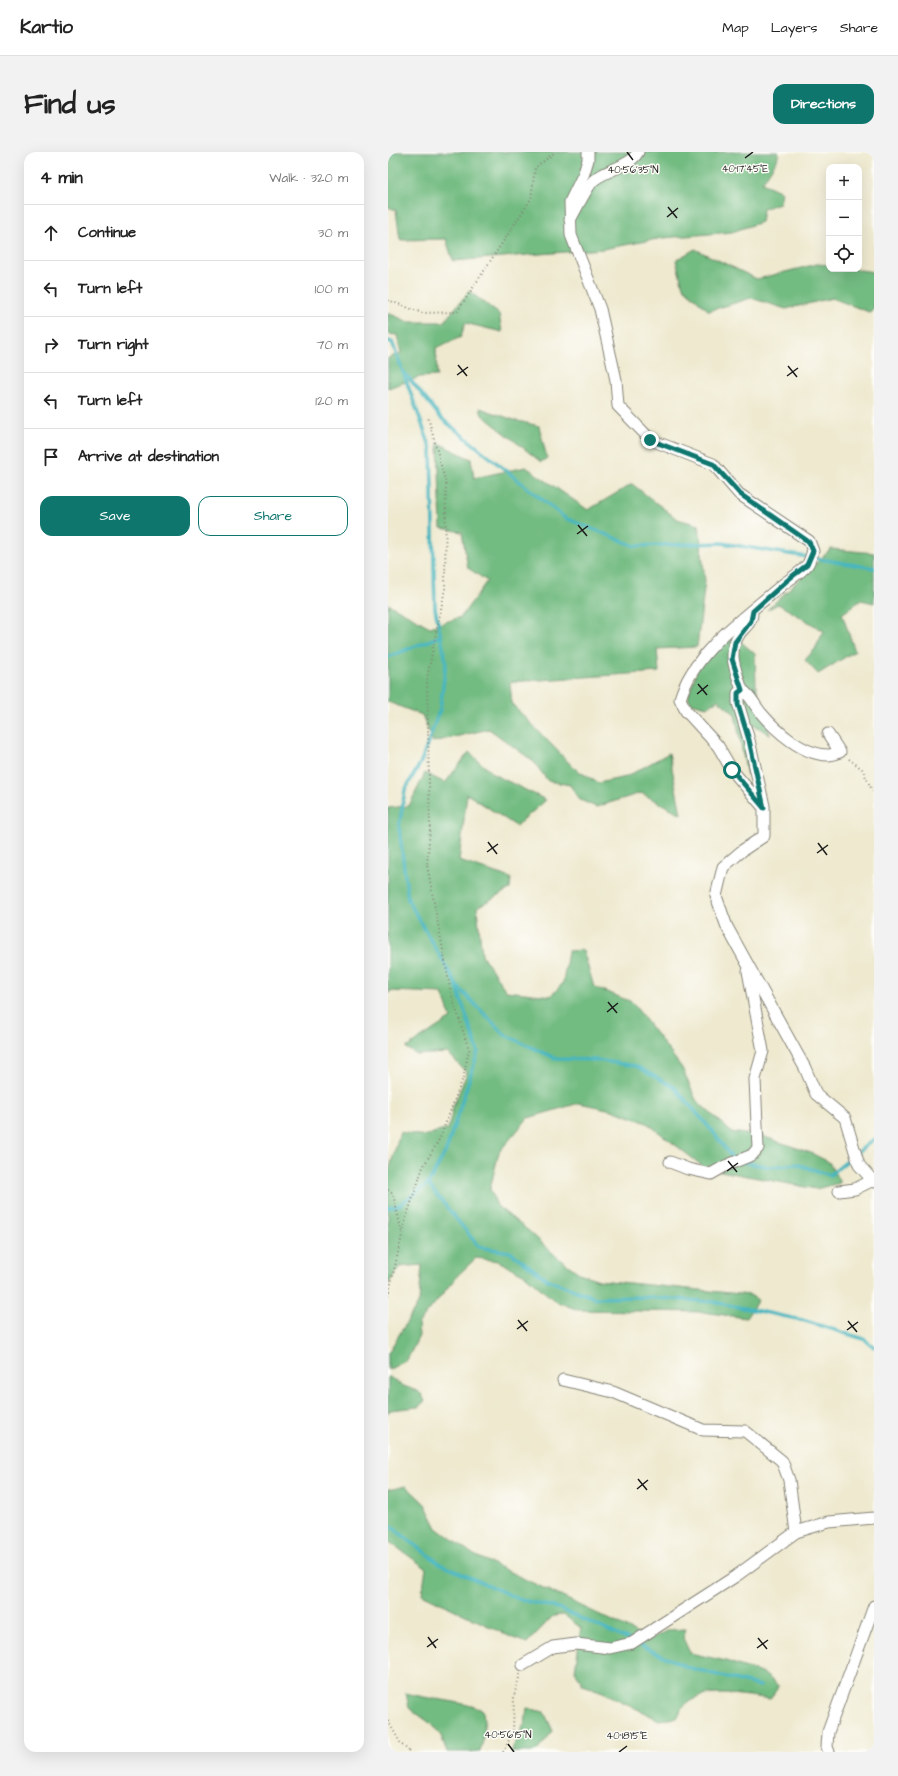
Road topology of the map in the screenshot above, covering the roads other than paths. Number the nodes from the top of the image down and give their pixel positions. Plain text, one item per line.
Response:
1 (588, 152) edge
2 (638, 152) edge
3 (570, 221) junction
4 (753, 611) junction
5 (742, 690) junction
6 (828, 734) dead end
7 (764, 808) junction
8 (746, 960) junction
9 (670, 1162) dead end
10 (873, 1181) edge
11 (839, 1191) dead end
12 (563, 1380) dead end
13 (874, 1518) edge
14 (796, 1532) junction
15 (874, 1606) edge
16 (523, 1665) road end
17 (829, 1752) edge

1 - 3 street
2 - 3 street
3 - 4 street
4 - 5 street
4 - 7 street
5 - 6 street
5 - 7 street
7 - 8 street
8 - 9 street
8 - 10 street
10 - 11 street
12 - 14 street
13 - 14 street
14 - 16 street
15 - 17 street

